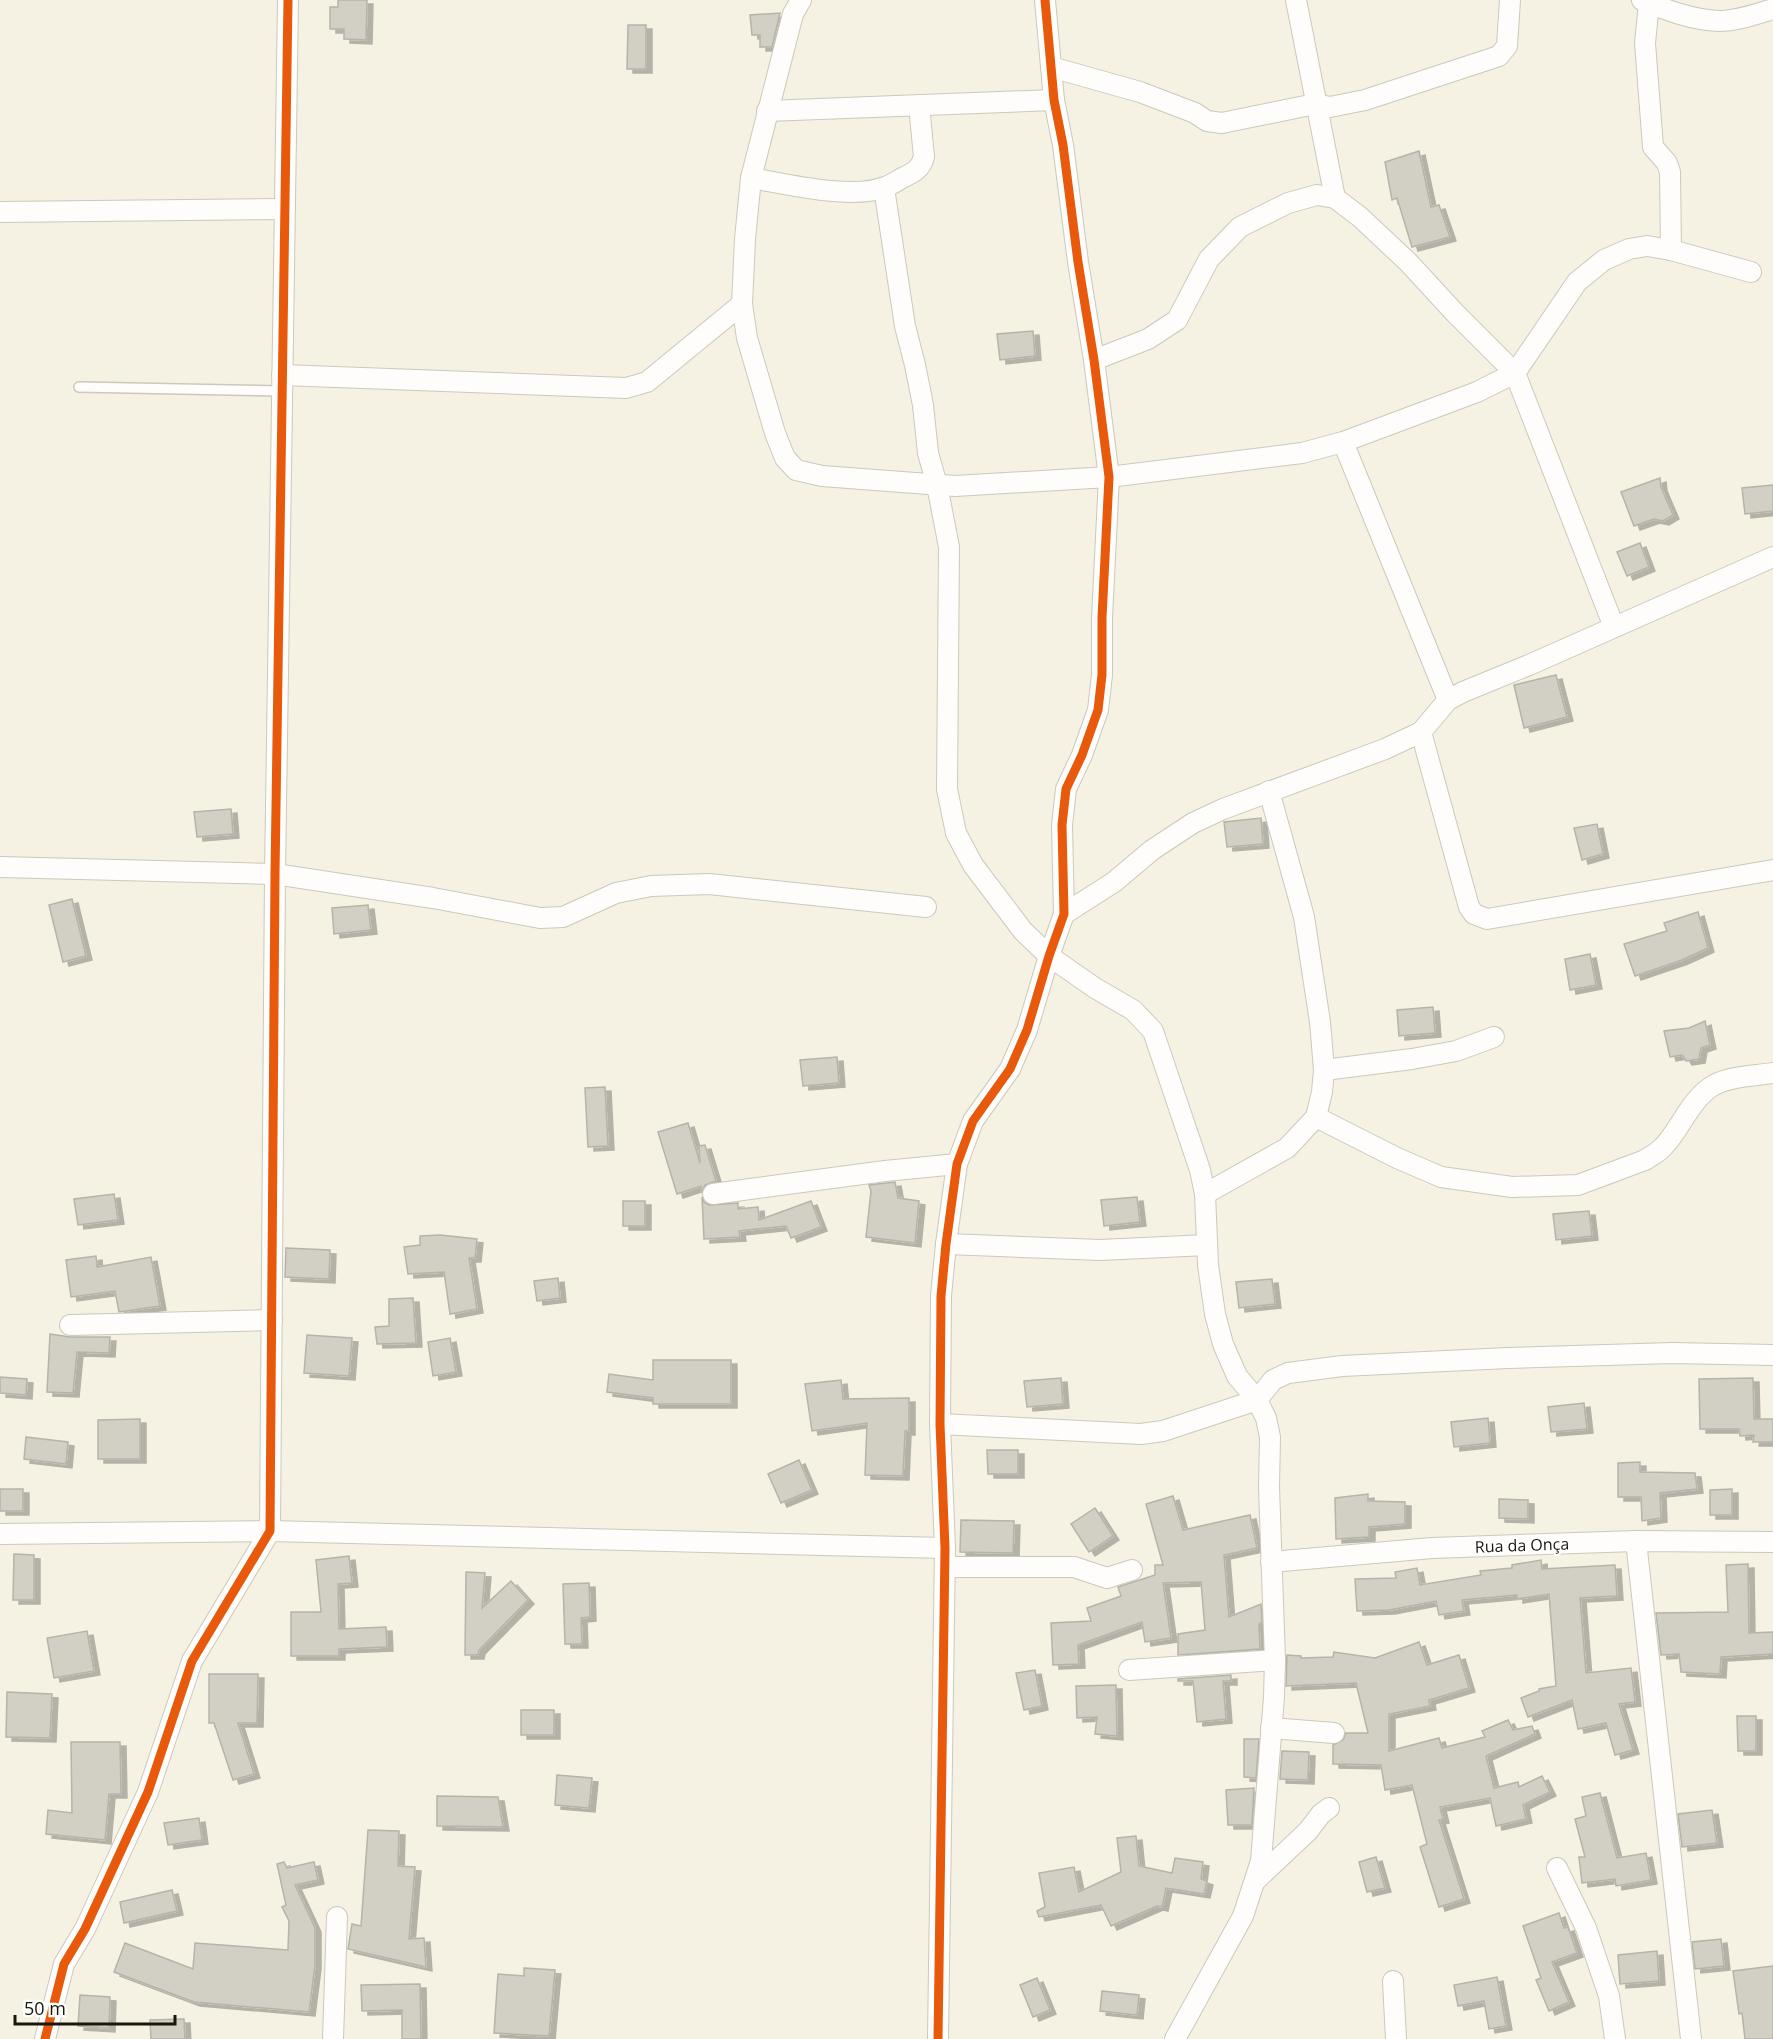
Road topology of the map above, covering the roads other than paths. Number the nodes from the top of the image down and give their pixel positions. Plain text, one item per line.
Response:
1 (288, 0) edge
2 (1045, 0) edge
3 (1296, 0) edge
4 (1509, 0) edge
5 (1646, 1) edge
6 (795, 5) edge
7 (1672, 6) edge
8 (1773, 9) edge
9 (1051, 67) junction
10 (1054, 100) junction
11 (1315, 104) junction
12 (920, 105) junction
13 (767, 111) junction
14 (751, 178) junction
15 (884, 188) junction
16 (1335, 198) junction
17 (285, 209) junction
18 (0, 213) edge
19 (1671, 250) junction
20 (1751, 272) dead end
21 (742, 304) junction
22 (1094, 360) junction
23 (1515, 373) junction
24 (282, 383) junction
25 (79, 387) dead end
26 (1343, 442) junction
27 (1109, 477) junction
28 (937, 485) junction
29 (1773, 557) edge
30 (1614, 627) junction
31 (1448, 700) junction
32 (1421, 732) junction
33 (1269, 791) junction
34 (0, 867) edge
35 (1773, 870) edge
36 (275, 874) junction
37 (926, 907) dead end
38 (1064, 914) junction
39 (1048, 956) junction
40 (1494, 1037) dead end
41 (1324, 1070) junction
42 (1773, 1073) edge
43 (1316, 1117) junction
44 (957, 1164) junction
45 (713, 1194) dead end
46 (1205, 1194) junction
47 (946, 1244) junction
48 (1207, 1245) junction
49 (272, 1320) junction
50 (70, 1325) dead end
51 (1773, 1355) edge
52 (1257, 1400) junction
53 (940, 1424) junction
54 (270, 1531) junction
55 (0, 1534) edge
56 (1636, 1541) junction
57 (1773, 1542) edge
58 (945, 1557) junction
59 (1271, 1563) junction
60 (1132, 1570) dead end
61 (1275, 1660) junction
62 (1129, 1670) dead end
63 (1271, 1728) junction
64 (1334, 1733) dead end
65 (1329, 1808) dead end
66 (1557, 1868) dead end
67 (1255, 1881) junction
68 (337, 1917) dead end
69 (1393, 1981) dead end
70 (45, 2039) edge
71 (333, 2039) edge
72 (938, 2039) edge
73 (1175, 2039) edge
74 (1396, 2039) edge
75 (1616, 2039) edge
76 (1692, 2039) edge

1 - 17 street
2 - 9 street
3 - 11 street
4 - 11 street
5 - 7 street
5 - 19 street
6 - 13 street
7 - 8 street
9 - 10 street
9 - 11 street
10 - 12 street
10 - 22 street
11 - 16 street
12 - 13 street
12 - 15 street
13 - 14 street
14 - 15 street
14 - 21 street
15 - 28 street
16 - 22 street
16 - 23 street
17 - 18 street
17 - 24 street
19 - 20 street
19 - 23 street
21 - 24 street
21 - 28 street
22 - 27 street
23 - 26 street
23 - 30 street
24 - 25 lane
24 - 36 street
26 - 27 street
26 - 31 street
27 - 28 street
27 - 38 street
28 - 39 street
29 - 30 street
30 - 31 street
31 - 32 street
32 - 33 street
32 - 35 street
33 - 38 street
33 - 41 street
34 - 36 street
36 - 37 street
36 - 49 street
38 - 39 street
39 - 44 street
39 - 46 street
40 - 41 street
41 - 43 street
42 - 43 street
43 - 46 street
44 - 45 street
44 - 47 street
46 - 48 street
47 - 48 street
47 - 53 street
48 - 52 street
49 - 50 street
49 - 54 street
51 - 52 street
52 - 53 street
52 - 59 street
53 - 58 street
54 - 55 street
54 - 58 street
54 - 70 street
56 - 57 street, Rua da Onça
56 - 59 street, Rua da Onça
56 - 76 street
58 - 60 street
58 - 72 street
59 - 61 street
61 - 62 street
61 - 63 street
63 - 64 street
63 - 67 street
65 - 67 street
66 - 75 street
67 - 73 street
68 - 71 street
69 - 74 street

